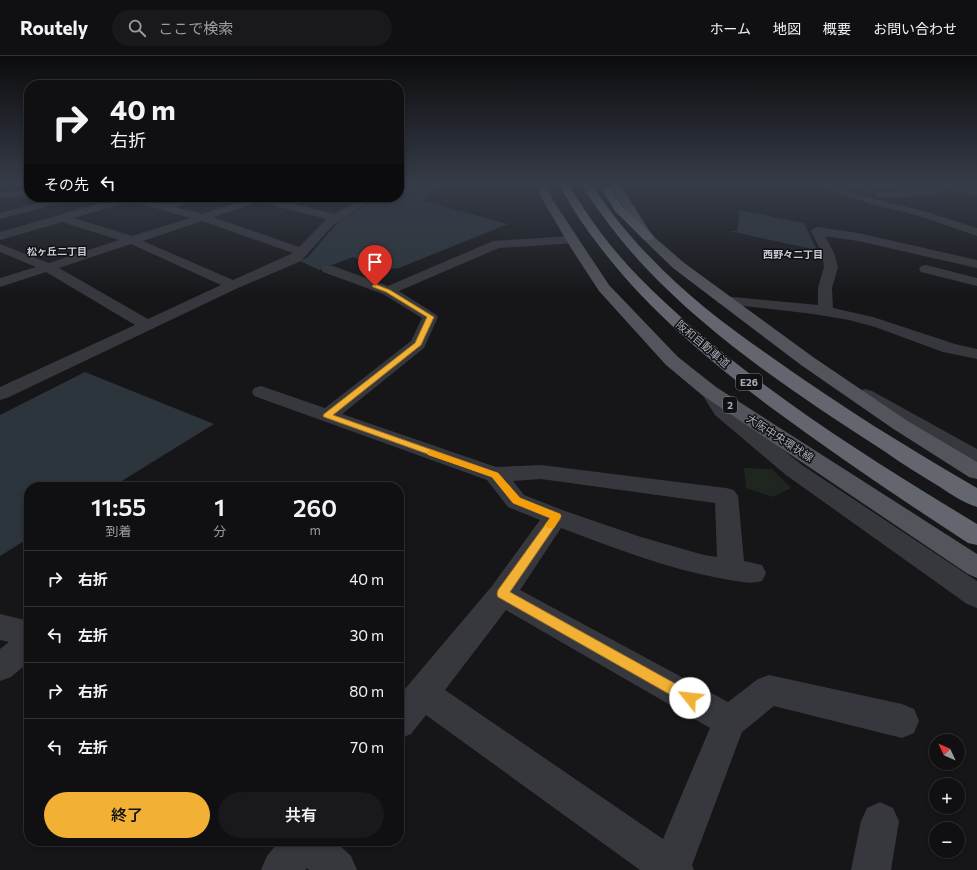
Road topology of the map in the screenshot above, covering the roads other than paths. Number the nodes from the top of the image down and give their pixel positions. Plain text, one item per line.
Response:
1 (52, 221) edge
2 (71, 221) edge
3 (189, 221) edge
4 (213, 221) edge
5 (332, 221) edge
6 (560, 221) edge
7 (586, 221) edge
8 (612, 221) edge
9 (631, 221) edge
10 (638, 221) edge
11 (944, 221) edge
12 (977, 232) edge
13 (0, 236) edge
14 (648, 237) junction
15 (131, 240) junction
16 (572, 240) junction
17 (0, 248) edge
18 (302, 252) junction
19 (977, 264) edge
20 (47, 267) junction
21 (328, 269) dead end
22 (926, 269) dead end
23 (977, 282) edge
24 (0, 283) edge
25 (233, 285) junction
26 (388, 291) junction
27 (723, 300) junction
28 (826, 311) junction
29 (147, 325) junction
30 (977, 354) edge
31 (807, 361) junction
32 (0, 376) edge
33 (8, 390) edge
34 (709, 391) junction
35 (261, 392) dead end
36 (327, 416) junction
37 (977, 458) edge
38 (977, 472) edge
39 (495, 475) junction
40 (977, 499) edge
41 (556, 516) junction
42 (977, 536) edge
43 (977, 568) edge
44 (502, 594) junction
45 (977, 596) edge
46 (0, 627) edge
47 (24, 633) edge
48 (24, 648) edge
49 (0, 667) edge
50 (422, 693) junction
51 (404, 716) edge
52 (730, 720) junction
53 (902, 721) dead end
54 (880, 821) dead end
55 (299, 846) edge
56 (312, 846) edge
57 (671, 869) edge
58 (281, 870) edge
59 (337, 870) edge
60 (871, 870) edge

1 - 13 street
2 - 15 street
3 - 15 street
4 - 18 street
5 - 18 street
6 - 16 main road, 大阪中央環状線 / 2
7 - 42 highway, 阪和自動車道 / E26
8 - 40 highway, 阪和自動車道 / E26
9 - 14 highway
10 - 14 main road
11 - 12 street
14 - 27 main road
15 - 20 street
15 - 25 street
16 - 26 street
16 - 34 main road, 大阪中央環状線 / 2
17 - 20 street
18 - 25 street
19 - 28 street
20 - 24 street
20 - 29 street
21 - 26 street
22 - 23 street
25 - 29 street
26 - 36 street
27 - 28 street
27 - 31 main road
28 - 30 street
29 - 33 street
31 - 37 street
31 - 38 main road
32 - 33 street
34 - 43 main road, 大阪中央環状線 / 2
34 - 45 street
35 - 36 street
36 - 39 street
39 - 41 street
39 - 41 street
41 - 44 street
44 - 50 street
44 - 52 street
46 - 47 street
48 - 49 street
50 - 51 street
50 - 57 street
52 - 53 street
52 - 57 street
54 - 60 street
55 - 58 street
56 - 59 street

